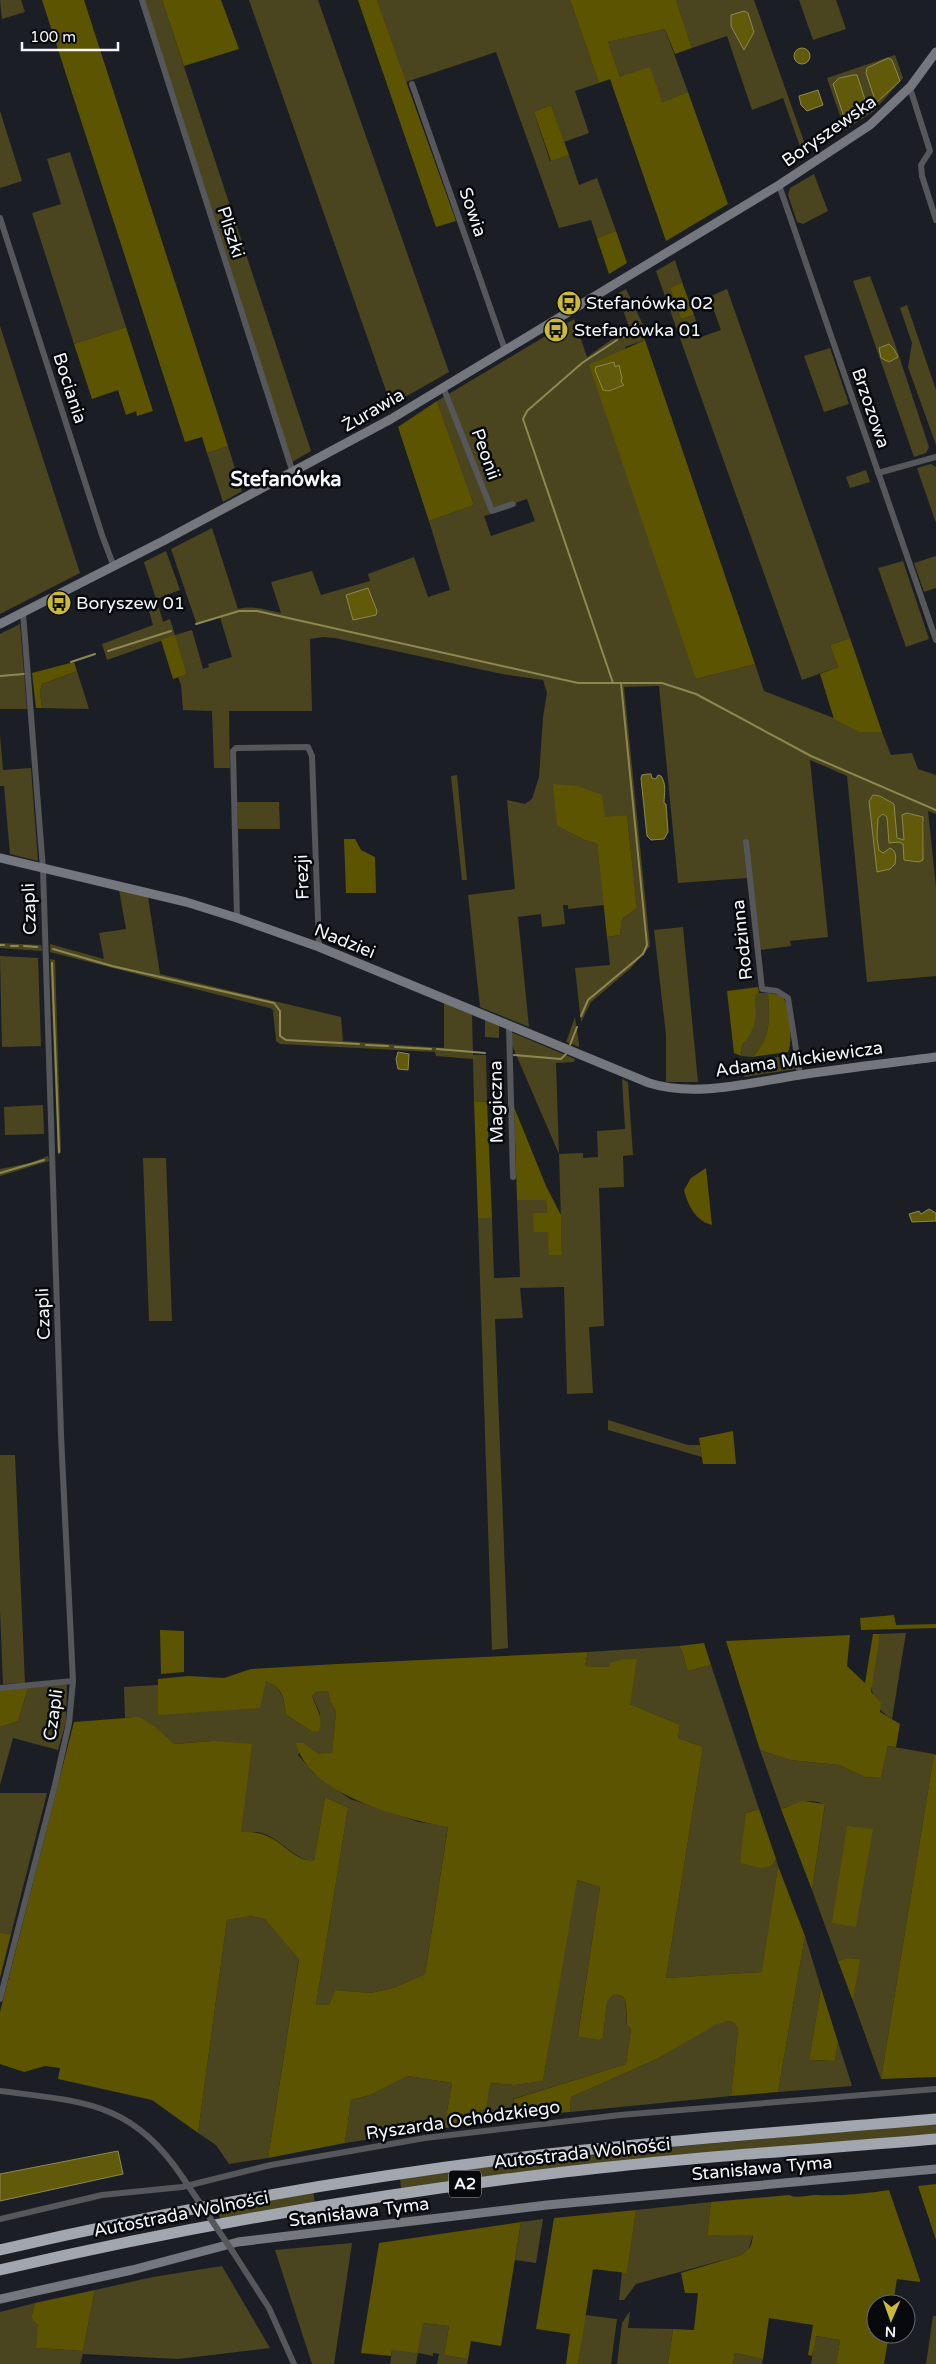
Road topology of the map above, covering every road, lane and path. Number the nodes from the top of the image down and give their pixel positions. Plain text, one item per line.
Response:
1 (142, 0) edge
2 (936, 52) edge
3 (412, 84) dead end
4 (910, 88) junction
5 (779, 185) junction
6 (750, 202) joint
7 (0, 218) edge
8 (936, 220) edge
9 (506, 350) junction
10 (444, 388) junction
11 (936, 457) edge
12 (293, 473) junction
13 (878, 473) junction
14 (513, 504) dead end
15 (114, 567) junction
16 (23, 616) junction
17 (0, 624) edge
18 (936, 640) edge
19 (746, 842) dead end
20 (0, 858) edge
21 (43, 868) junction
22 (237, 918) junction
23 (320, 947) junction
24 (509, 1026) junction
25 (936, 1057) edge
26 (800, 1075) junction
27 (666, 1088) joint
28 (513, 1177) dead end
29 (73, 1681) junction
30 (0, 1688) edge
31 (0, 1999) edge
32 (936, 2089) edge
33 (0, 2091) edge
34 (936, 2119) edge
35 (936, 2139) edge
36 (936, 2170) edge
37 (0, 2219) edge
38 (0, 2250) edge
39 (0, 2270) edge
40 (0, 2299) edge
41 (294, 2364) edge

1 - 12 street, Pliszki
2 - 4 street, Boryszewska
3 - 9 street, Sowia
4 - 5 street, Boryszewska
4 - 8 street
5 - 6 street, Boryszewska
5 - 13 street, Brzozowa
6 - 9 street, Żurawia
7 - 15 street, Bociania
9 - 10 street, Żurawia
10 - 12 street, Żurawia
10 - 14 street, Peonii
11 - 13 street
12 - 15 street, Żurawia
13 - 18 street, Brzozowa
15 - 16 street, Żurawia
16 - 17 street, Żurawia
16 - 21 street, Czapli
19 - 26 street, Rodzinna
20 - 21 street, Nadziei
21 - 22 street, Nadziei
21 - 29 street, Czapli
22 - 23 street, Nadziei
22 - 23 street, Frezji
23 - 24 street, Nadziei
24 - 27 street, Nadziei
24 - 28 street, Magiczna
25 - 26 street, Adama Mickiewicza
26 - 27 street, Adama Mickiewicza
29 - 30 street
29 - 31 street, Czapli
32 - 37 street, Ryszarda Ochódzkiego
33 - 41 street, bridge
34 - 38 highway, Autostrada Wolności / A2
35 - 39 highway, Autostrada Wolności / A2
36 - 40 street, Stanisława Tyma

